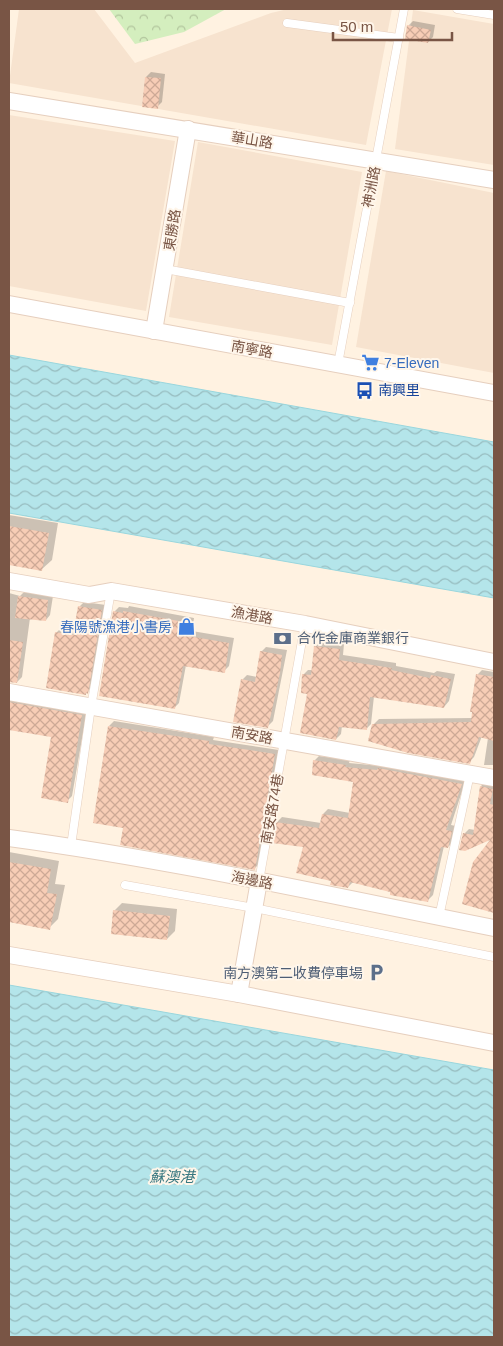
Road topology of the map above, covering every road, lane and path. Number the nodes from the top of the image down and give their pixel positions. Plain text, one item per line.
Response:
1 (404, 9) edge
2 (457, 9) edge
3 (494, 15) edge
4 (287, 23) dead end
5 (399, 38) junction
6 (9, 102) edge
7 (188, 129) junction
8 (376, 160) junction
9 (494, 180) edge
10 (165, 269) junction
11 (350, 303) junction
12 (9, 304) edge
13 (154, 331) junction
14 (338, 364) junction
15 (494, 393) edge
16 (9, 580) edge
17 (111, 591) junction
18 (305, 624) junction
19 (494, 662) edge
20 (9, 692) edge
21 (91, 707) junction
22 (284, 740) junction
23 (470, 774) junction
24 (494, 778) edge
25 (9, 838) edge
26 (71, 846) junction
27 (259, 881) junction
28 (125, 885) dead end
29 (254, 908) junction
30 (439, 918) junction
31 (494, 928) edge
32 (9, 954) edge
33 (494, 958) edge
34 (239, 994) junction
35 (494, 1043) edge

1 - 5 lane, 神洲路
2 - 3 lane
4 - 5 lane
5 - 8 lane, 神洲路
6 - 7 street, 華山路
7 - 8 street, 華山路
7 - 10 street, 東勝路
8 - 9 street, 華山路
8 - 11 lane, 神洲路
10 - 11 lane
10 - 13 street, 東勝路
11 - 14 lane, 神洲路
12 - 13 street, 南寧路
13 - 14 street, 南寧路
14 - 15 street, 南寧路
16 - 17 street, 漁港路
17 - 18 street, 漁港路
17 - 21 lane
18 - 19 street, 漁港路
18 - 22 lane, 南安路74巷
20 - 21 street, 南安路
21 - 22 street, 南安路
21 - 26 lane
22 - 23 street, 南安路
22 - 27 lane, 南安路74巷
23 - 24 street, 南安路
23 - 30 lane
25 - 26 street, 海邊路
26 - 27 street, 海邊路
27 - 29 street, 南安路74巷
27 - 30 street, 海邊路
28 - 29 lane
29 - 33 lane
29 - 34 street, 南安路74巷
30 - 31 street, 海邊路
32 - 34 street
34 - 35 street

